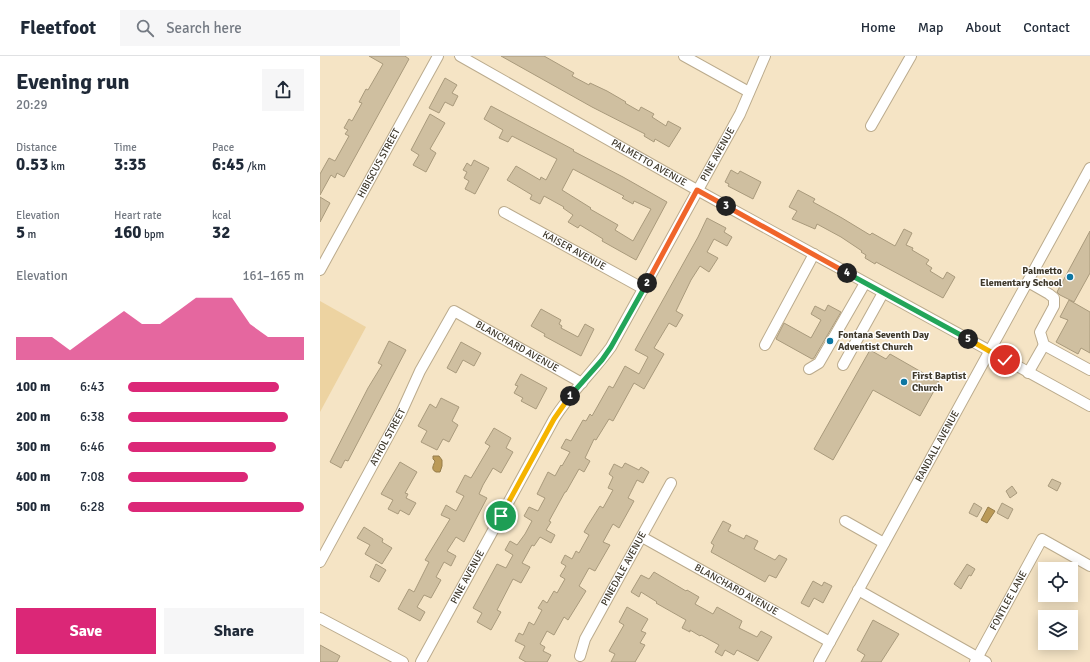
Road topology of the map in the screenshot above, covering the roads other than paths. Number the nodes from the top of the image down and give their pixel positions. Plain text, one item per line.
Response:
1 (438, 56) edge
2 (460, 56) edge
3 (684, 56) edge
4 (765, 56) edge
5 (910, 56) edge
6 (749, 92) junction
7 (871, 126) dead end
8 (1090, 168) edge
9 (697, 190) junction
10 (504, 212) dead end
11 (814, 254) junction
12 (320, 270) edge
13 (865, 282) junction
14 (1028, 282) junction
15 (644, 289) junction
16 (883, 293) junction
17 (454, 311) joint
18 (765, 345) dead end
19 (1044, 345) junction
20 (990, 352) junction
21 (843, 364) dead end
22 (809, 369) dead end
23 (1090, 370) edge
24 (1028, 372) junction
25 (582, 383) junction
26 (1090, 406) edge
27 (670, 483) dead end
28 (845, 521) dead end
29 (642, 537) junction
30 (884, 543) junction
31 (320, 562) edge
32 (1090, 566) edge
33 (858, 590) junction
34 (320, 618) edge
35 (830, 642) junction
36 (580, 656) dead end
37 (979, 660) edge
38 (403, 662) edge
39 (421, 662) edge
40 (820, 662) edge

1 - 12 street, HIBISCUS STREET
2 - 9 street, PALMETTO AVENUE
3 - 6 street
4 - 6 street, PINE AVENUE
5 - 7 street
6 - 9 street, PINE AVENUE
8 - 14 street, RANDALL AVENUE
9 - 11 street, PALMETTO AVENUE
9 - 15 street, PINE AVENUE
10 - 15 street, KAISER AVENUE
11 - 13 street, PALMETTO AVENUE
11 - 18 street
13 - 16 street, PALMETTO AVENUE
13 - 22 street
14 - 19 street
14 - 20 street, RANDALL AVENUE
15 - 25 street, PINE AVENUE
16 - 20 street, PALMETTO AVENUE
16 - 21 street
17 - 25 street, BLANCHARD AVENUE
17 - 31 street, ATHOL STREET
19 - 23 street
19 - 24 street
20 - 24 street, PALMETTO AVENUE
20 - 30 street, RANDALL AVENUE
24 - 26 street, PALMETTO AVENUE
25 - 39 street, PINE AVENUE
27 - 29 street, PINEDALE AVENUE
28 - 30 street
29 - 35 street, BLANCHARD AVENUE
29 - 36 street, PINEDALE AVENUE
30 - 33 street, RANDALL AVENUE
32 - 37 street, FONTLEE LANE
33 - 35 street, RANDALL AVENUE
33 - 37 street
34 - 38 street
35 - 40 street, RANDALL AVENUE

